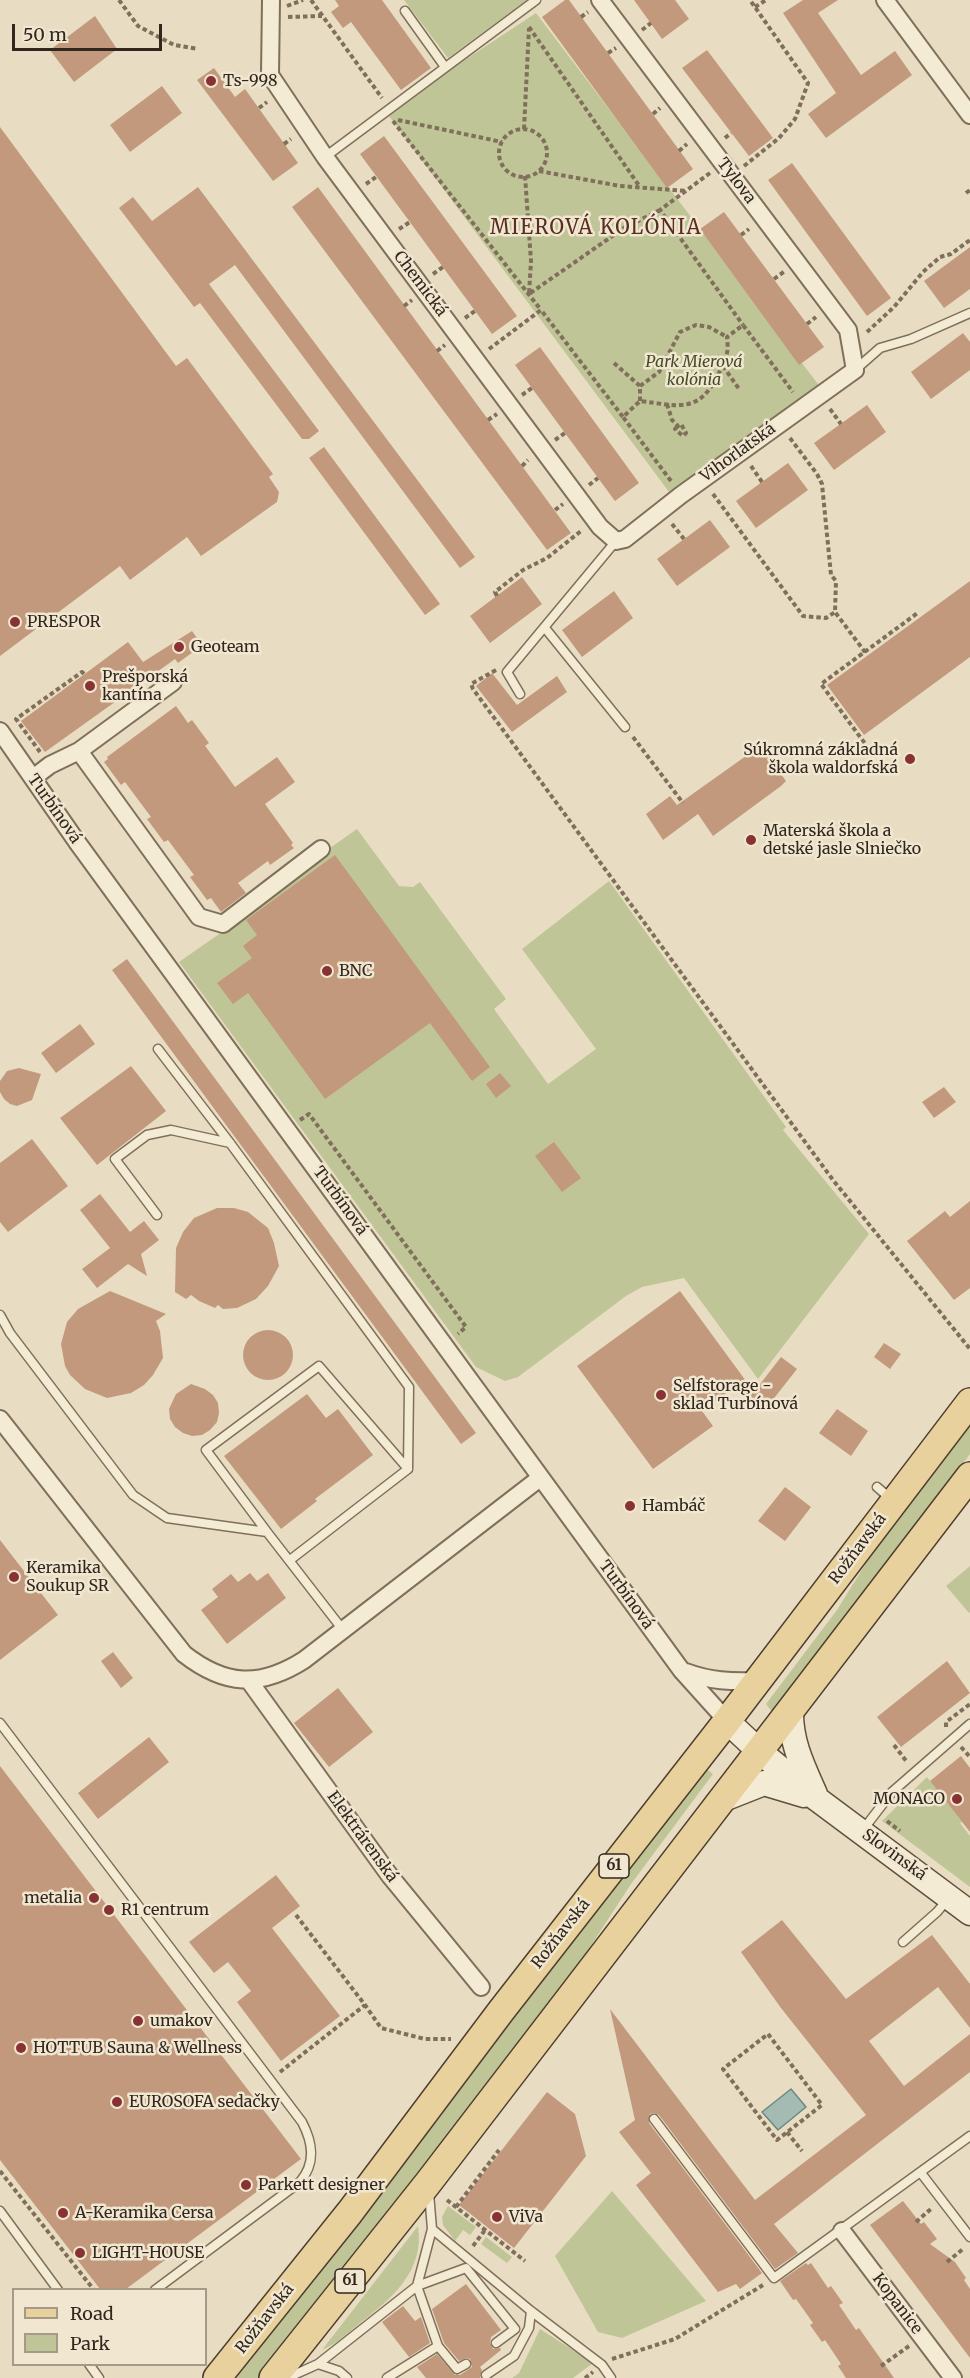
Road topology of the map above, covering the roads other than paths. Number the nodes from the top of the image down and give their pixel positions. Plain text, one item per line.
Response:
1 (271, 0) edge
2 (536, 0) edge
3 (600, 0) edge
4 (885, 0) edge
5 (405, 12) dead end
6 (445, 68) junction
7 (970, 115) edge
8 (325, 156) junction
9 (970, 313) edge
10 (855, 370) junction
11 (620, 540) junction
12 (545, 628) junction
13 (173, 682) dead end
14 (520, 694) dead end
15 (625, 727) road end
16 (0, 730) edge
17 (79, 751) junction
18 (33, 778) junction
19 (321, 849) dead end
20 (158, 1049) dead end
21 (230, 1143) junction
22 (157, 1215) dead end
23 (0, 1315) edge
24 (970, 1402) edge
25 (0, 1419) edge
26 (408, 1469) junction
27 (970, 1476) edge
28 (540, 1478) junction
29 (267, 1532) junction
30 (290, 1560) junction
31 (343, 1630) junction
32 (682, 1671) junction
33 (757, 1681) junction
34 (250, 1682) junction
35 (791, 1710) junction
36 (727, 1721) junction
37 (0, 1723) edge
38 (970, 1724) edge
39 (759, 1751) junction
40 (817, 1799) junction
41 (722, 1800) junction
42 (861, 1831) junction
43 (950, 1896) junction
44 (970, 1913) edge
45 (903, 1942) dead end
46 (481, 1987) dead end
47 (654, 2119) dead end
48 (970, 2136) edge
49 (921, 2173) junction
50 (437, 2192) junction
51 (0, 2211) edge
52 (432, 2229) junction
53 (842, 2231) junction
54 (970, 2237) edge
55 (417, 2286) junction
56 (57, 2288) edge
57 (156, 2288) edge
58 (531, 2311) junction
59 (496, 2343) dead end
60 (438, 2346) junction
61 (318, 2364) junction
62 (466, 2364) dead end
63 (486, 2375) dead end
64 (217, 2378) edge
65 (273, 2378) edge
66 (287, 2378) edge
67 (347, 2378) edge
68 (387, 2378) edge
69 (611, 2378) edge
70 (952, 2378) edge

1 - 8 street, Chemická
2 - 6 lane
3 - 10 street, Tylova
4 - 7 street
5 - 6 lane
6 - 8 lane
8 - 11 street, Chemická
9 - 10 lane
10 - 11 street, Vihorlatská
11 - 12 lane
12 - 14 lane
12 - 15 lane
13 - 17 street
16 - 18 street, Turbínová
17 - 18 street
17 - 19 street
18 - 28 street, Turbínová
20 - 21 lane
21 - 22 lane
21 - 26 lane
23 - 29 lane
24 - 33 main road, Rožňavská / 61
25 - 34 street
26 - 29 lane
26 - 30 lane
27 - 35 main road, 61
28 - 31 street
28 - 32 street, Turbínová
29 - 30 lane
30 - 31 lane
31 - 34 street
32 - 33 street
32 - 36 street, Turbínová
33 - 36 main road, Rožňavská / 61
34 - 46 street, Elektrárenská
35 - 39 main road, 61
35 - 40 street
36 - 39 street, Slovinská
36 - 64 main road, Rožňavská / 61
37 - 57 lane
38 - 42 lane
39 - 40 street, Slovinská
39 - 41 main road, 61
40 - 41 street, Slovinská
40 - 42 street, Slovinská
41 - 50 main road, 61
42 - 43 street, Slovinská
43 - 44 street, Slovinská
43 - 45 lane
47 - 53 lane
48 - 49 lane
49 - 53 lane
49 - 54 lane
50 - 52 lane
50 - 65 main road, 61
51 - 56 lane
52 - 55 lane
52 - 58 lane
53 - 70 street, Kopanice
55 - 59 lane
55 - 60 lane
55 - 61 lane
58 - 63 lane
58 - 69 lane
60 - 62 lane
60 - 68 lane
61 - 66 lane
61 - 67 lane

